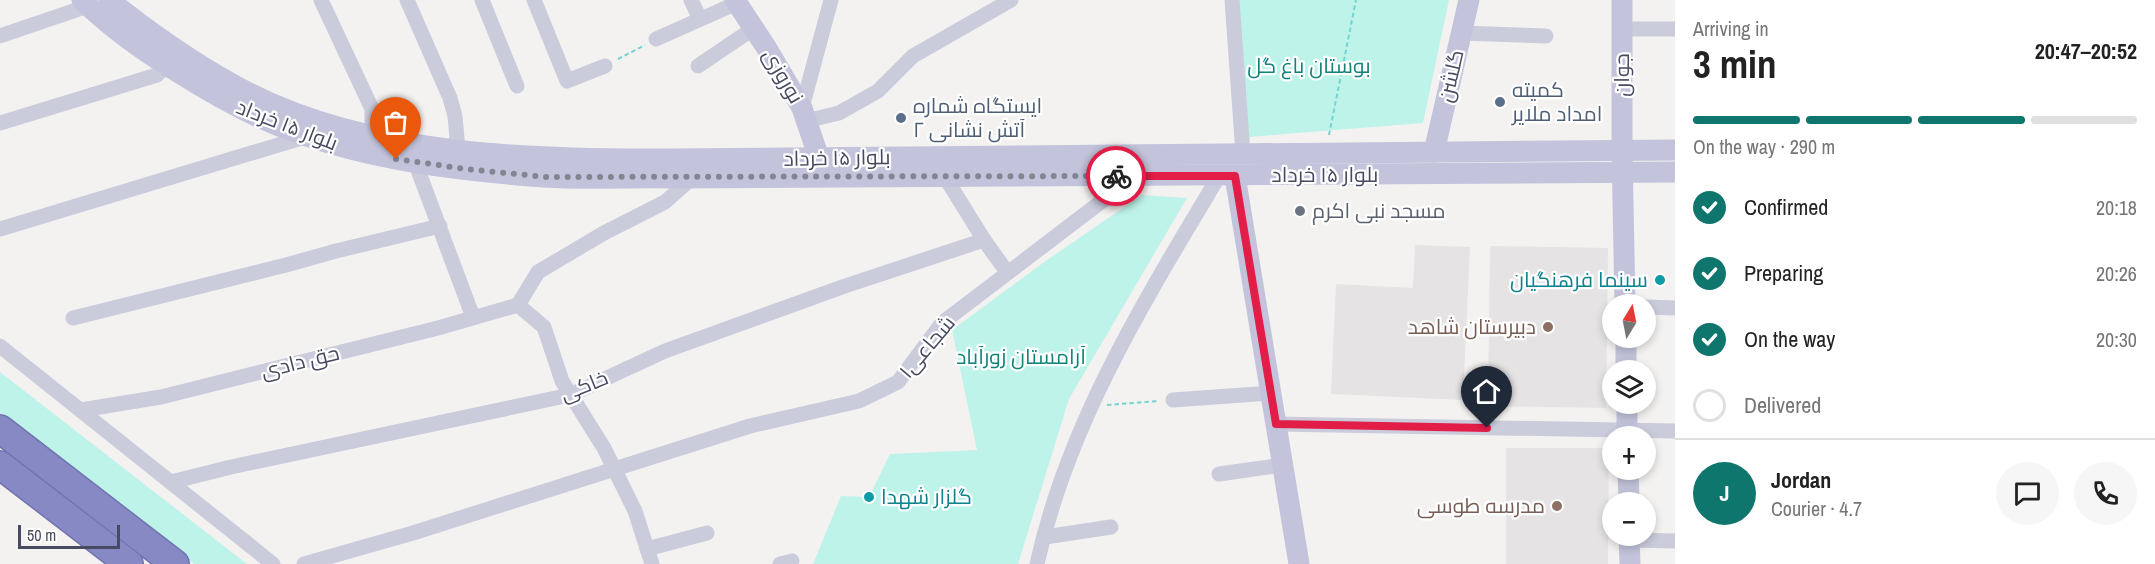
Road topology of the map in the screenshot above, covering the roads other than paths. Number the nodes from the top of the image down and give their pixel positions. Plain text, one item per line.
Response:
1 (109, 0) edge
2 (321, 0) edge
3 (407, 0) edge
4 (482, 0) edge
5 (534, 0) edge
6 (691, 0) edge
7 (831, 0) edge
8 (1232, 0) edge
9 (1469, 0) edge
10 (1622, 0) edge
11 (736, 2) edge
12 (85, 3) edge
13 (1001, 3) edge
14 (700, 19) junction
15 (754, 28) junction
16 (1622, 29) junction
17 (1675, 29) edge
18 (1461, 33) junction
19 (0, 36) edge
20 (1546, 36) dead end
21 (656, 39) road end
22 (167, 66) junction
23 (604, 66) road end
24 (698, 66) dead end
25 (517, 86) dead end
26 (804, 115) junction
27 (0, 123) edge
28 (372, 135) junction
29 (308, 136) junction
30 (458, 149) junction
31 (1675, 150) edge
32 (1622, 151) junction
33 (1434, 152) junction
34 (1243, 154) junction
35 (819, 158) junction
36 (416, 162) junction
37 (898, 167) junction
38 (1675, 172) edge
39 (1623, 173) junction
40 (1135, 176) junction
41 (1227, 176) junction
42 (945, 177) junction
43 (692, 178) junction
44 (440, 226) junction
45 (0, 229) edge
46 (984, 240) junction
47 (1007, 272) junction
48 (1625, 294) edge
49 (518, 305) junction
50 (1656, 307) edge
51 (1675, 308) edge
52 (473, 317) junction
53 (73, 318) dead end
54 (0, 346) edge
55 (1271, 393) junction
56 (570, 395) junction
57 (1173, 400) road end
58 (81, 410) junction
59 (1276, 424) junction
60 (0, 429) edge
61 (1675, 431) edge
62 (1656, 432) edge
63 (1602, 433) edge
64 (0, 465) edge
65 (1283, 465) junction
66 (615, 471) junction
67 (1220, 474) dead end
68 (171, 482) junction
69 (1111, 527) dead end
70 (706, 533) dead end
71 (1045, 537) junction
72 (1656, 540) edge
73 (1675, 541) edge
74 (1629, 546) edge
75 (647, 549) junction
76 (129, 564) edge
77 (175, 564) edge
78 (273, 564) edge
79 (304, 564) edge
80 (652, 564) edge
81 (1037, 564) edge
82 (1299, 564) edge
83 (1630, 564) edge

1 - 28 main road, بلوار ۱۵ خرداد
2 - 28 street
3 - 30 street
4 - 25 street
5 - 23 street
6 - 14 street
7 - 26 street
8 - 34 street
9 - 18 main road, گلشن
10 - 16 main road, جوان
11 - 14 street
11 - 15 main road, نوروزی
12 - 19 street
12 - 22 main road, بلوار ۱۵ خرداد
13 - 26 street
14 - 21 street
15 - 24 street
15 - 26 main road, نوروزی
16 - 17 street
16 - 32 main road, جوان
18 - 20 street
18 - 33 main road, گلشن
22 - 27 street
22 - 29 main road, بلوار ۱۵ خرداد
26 - 35 main road, نوروزی
28 - 30 main road, بلوار ۱۵ خرداد
29 - 36 main road, بلوار ۱۵ خرداد
29 - 45 street
30 - 35 main road, بلوار ۱۵ خرداد
31 - 32 main road, بلوار ۱۵ خرداد
32 - 33 main road, بلوار ۱۵ خرداد
32 - 39 main road, جوان
33 - 34 main road, بلوار ۱۵ خرداد
34 - 37 main road, بلوار ۱۵ خرداد
35 - 37 main road, بلوار ۱۵ خرداد
36 - 43 main road, بلوار ۱۵ خرداد
36 - 44 street
37 - 42 main road, بلوار ۱۵ خرداد
37 - 43 main road, بلوار ۱۵ خرداد
38 - 39 main road, بلوار ۱۵ خرداد
39 - 41 main road, بلوار ۱۵ خرداد
39 - 48 main road, جوان
40 - 41 main road, بلوار ۱۵ خرداد
40 - 42 main road, بلوار ۱۵ خرداد
40 - 47 street, شجاعی۱
41 - 55 main road
41 - 71 street
42 - 46 street
43 - 49 street
44 - 52 street
44 - 53 street
46 - 47 street
46 - 56 street, خاکی
47 - 66 street, شجاعی۱
49 - 52 street, حق دادی
49 - 56 street
50 - 51 street
52 - 58 street, حق دادی
54 - 58 street
55 - 57 street
55 - 59 main road
56 - 66 street
56 - 68 street, خاکی
58 - 68 street
59 - 63 street
59 - 65 main road
60 - 77 highway
61 - 62 street
64 - 76 highway
65 - 67 street
65 - 82 main road
66 - 75 street
66 - 79 street, شجاعی۱
68 - 78 street
69 - 71 street
70 - 75 street
71 - 81 street
72 - 73 street
74 - 83 main road
75 - 80 street

